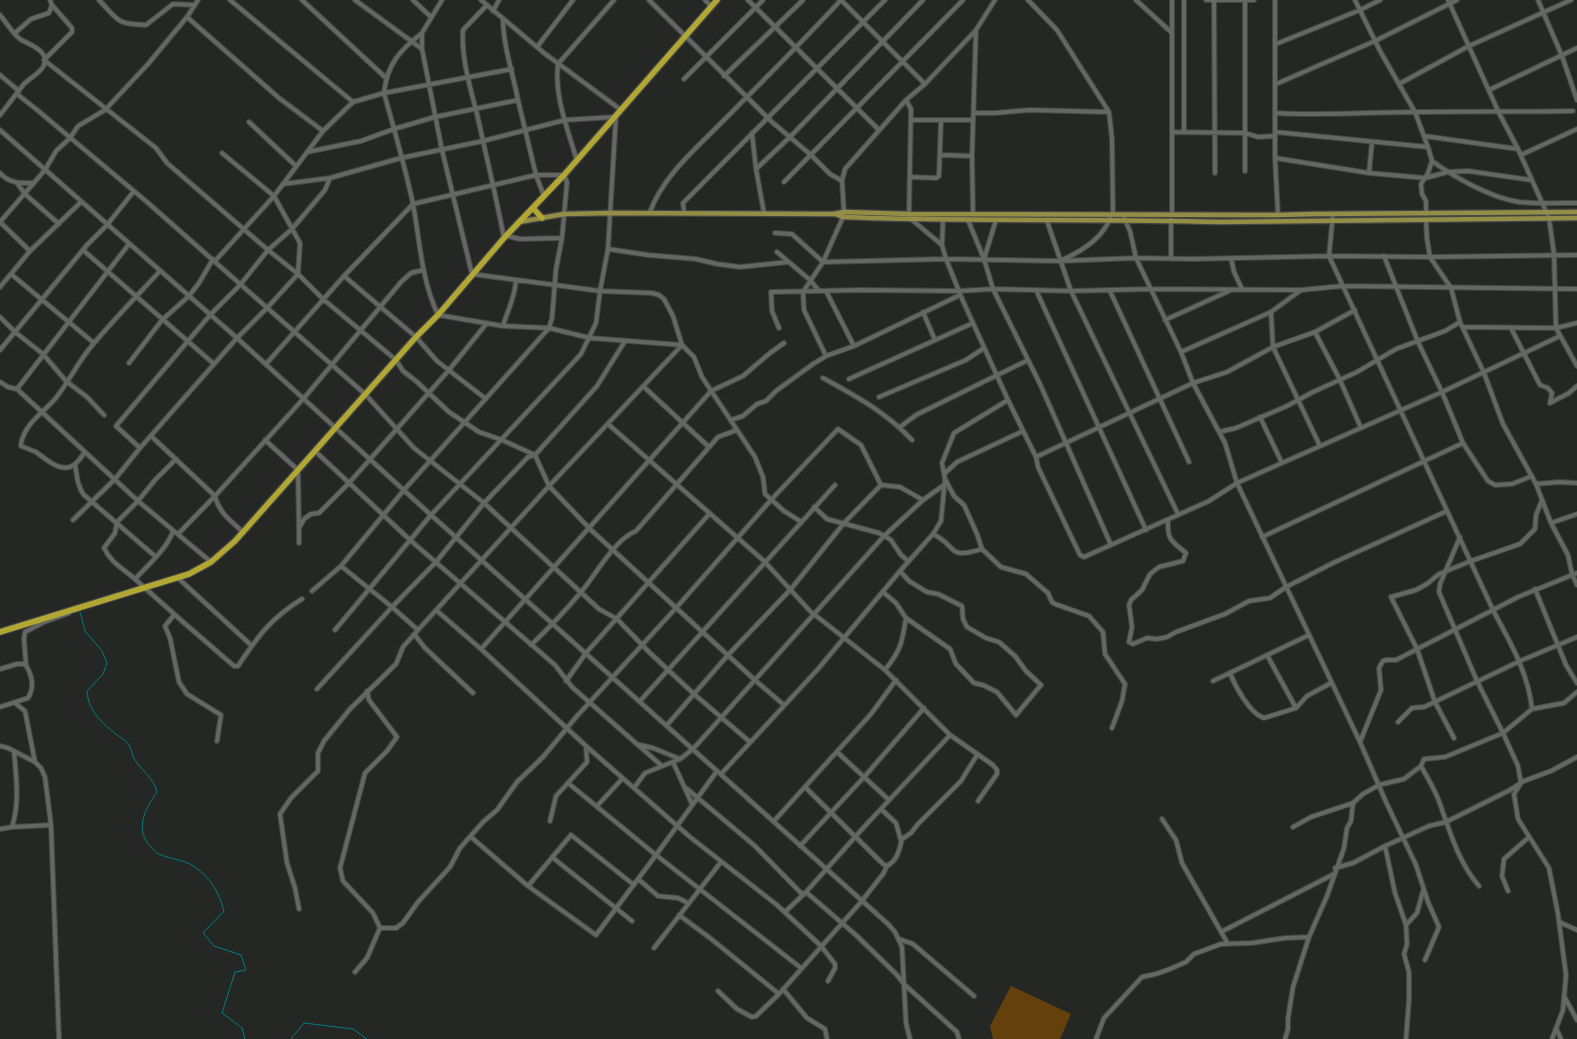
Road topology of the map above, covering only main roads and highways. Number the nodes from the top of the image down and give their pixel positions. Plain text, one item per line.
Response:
1 (717, 0) edge
2 (533, 208) junction
3 (1577, 212) edge
4 (910, 217) junction
5 (542, 218) junction
6 (1278, 218) junction
7 (1576, 219) edge
8 (518, 223) junction
9 (0, 632) edge

1 - 2 highway
2 - 5 highway
2 - 8 highway
3 - 6 main road
4 - 5 main road
4 - 6 main road
4 - 6 main road
5 - 8 main road
6 - 7 main road
8 - 9 highway

